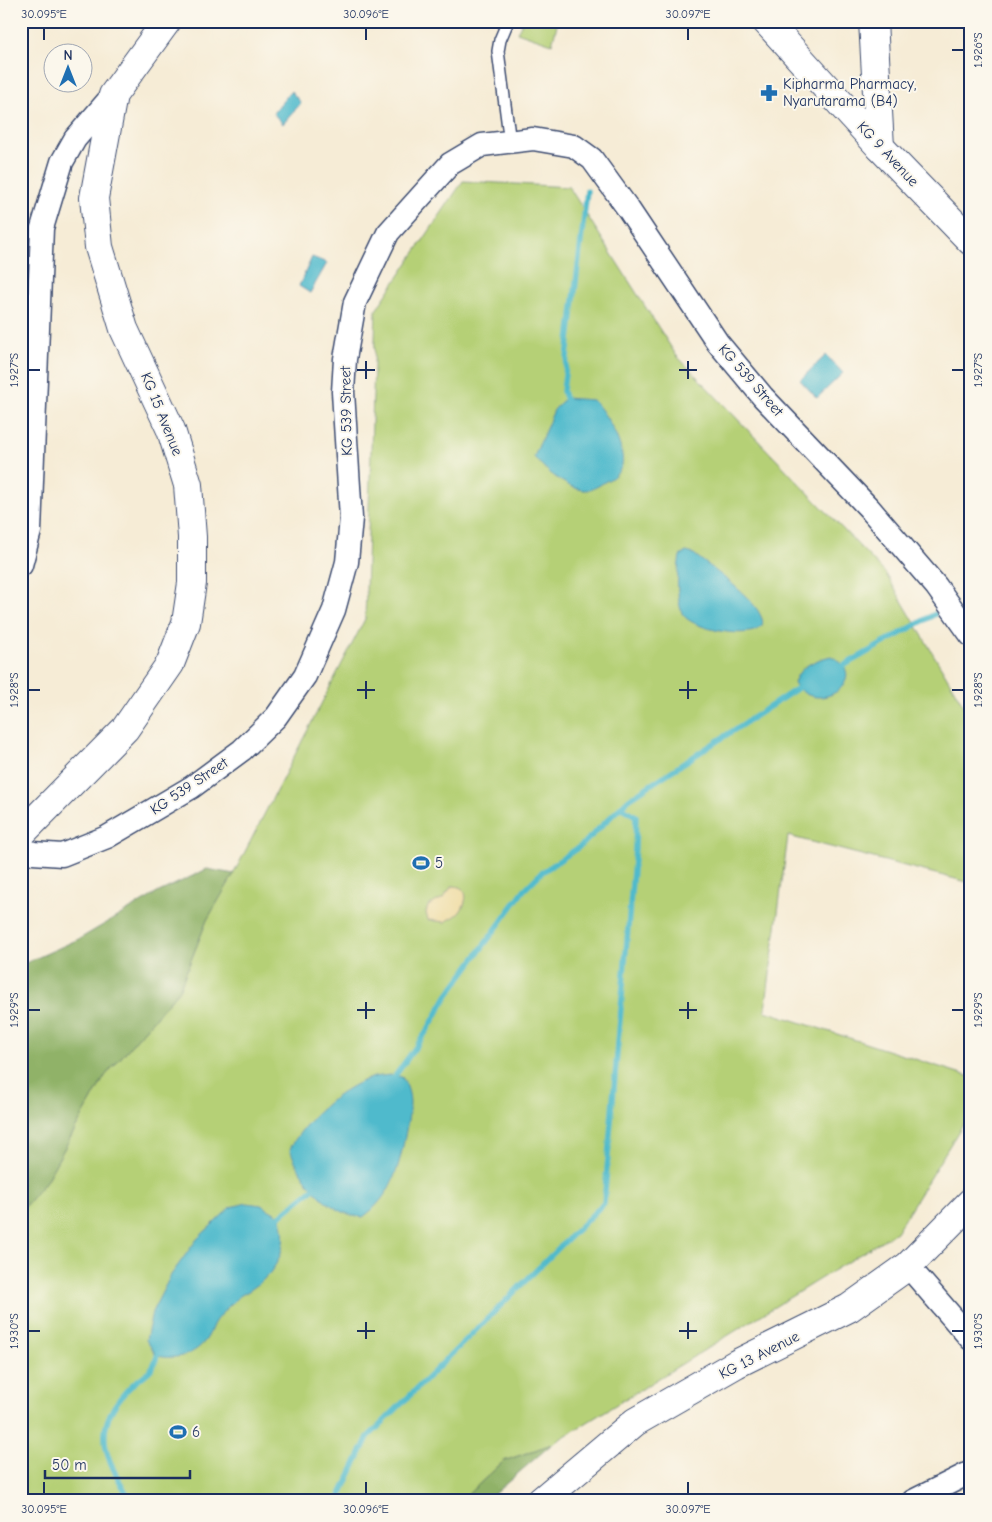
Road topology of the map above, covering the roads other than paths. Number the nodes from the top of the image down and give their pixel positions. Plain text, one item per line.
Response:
1 (167, 21) edge
2 (508, 21) edge
3 (873, 21) edge
4 (770, 22) edge
5 (113, 95) junction
6 (510, 143) junction
7 (880, 147) junction
8 (971, 241) edge
9 (29, 334) edge
10 (21, 564) edge
11 (971, 636) edge
12 (21, 834) edge
13 (21, 848) edge
14 (971, 1202) edge
15 (908, 1266) junction
16 (971, 1339) edge
17 (971, 1472) edge
18 (949, 1494) edge
19 (541, 1501) edge
20 (913, 1501) edge

1 - 5 main road, KG 15 Avenue
2 - 6 lane
3 - 7 main road
4 - 7 main road, KG 9 Avenue
5 - 9 street
5 - 12 main road, KG 15 Avenue
6 - 11 street, KG 539 Street
6 - 13 street, KG 539 Street
7 - 8 main road, KG 9 Avenue
9 - 10 street
14 - 15 main road, KG 13 Avenue
15 - 16 street
15 - 19 main road, KG 13 Avenue
17 - 18 street
18 - 20 street

